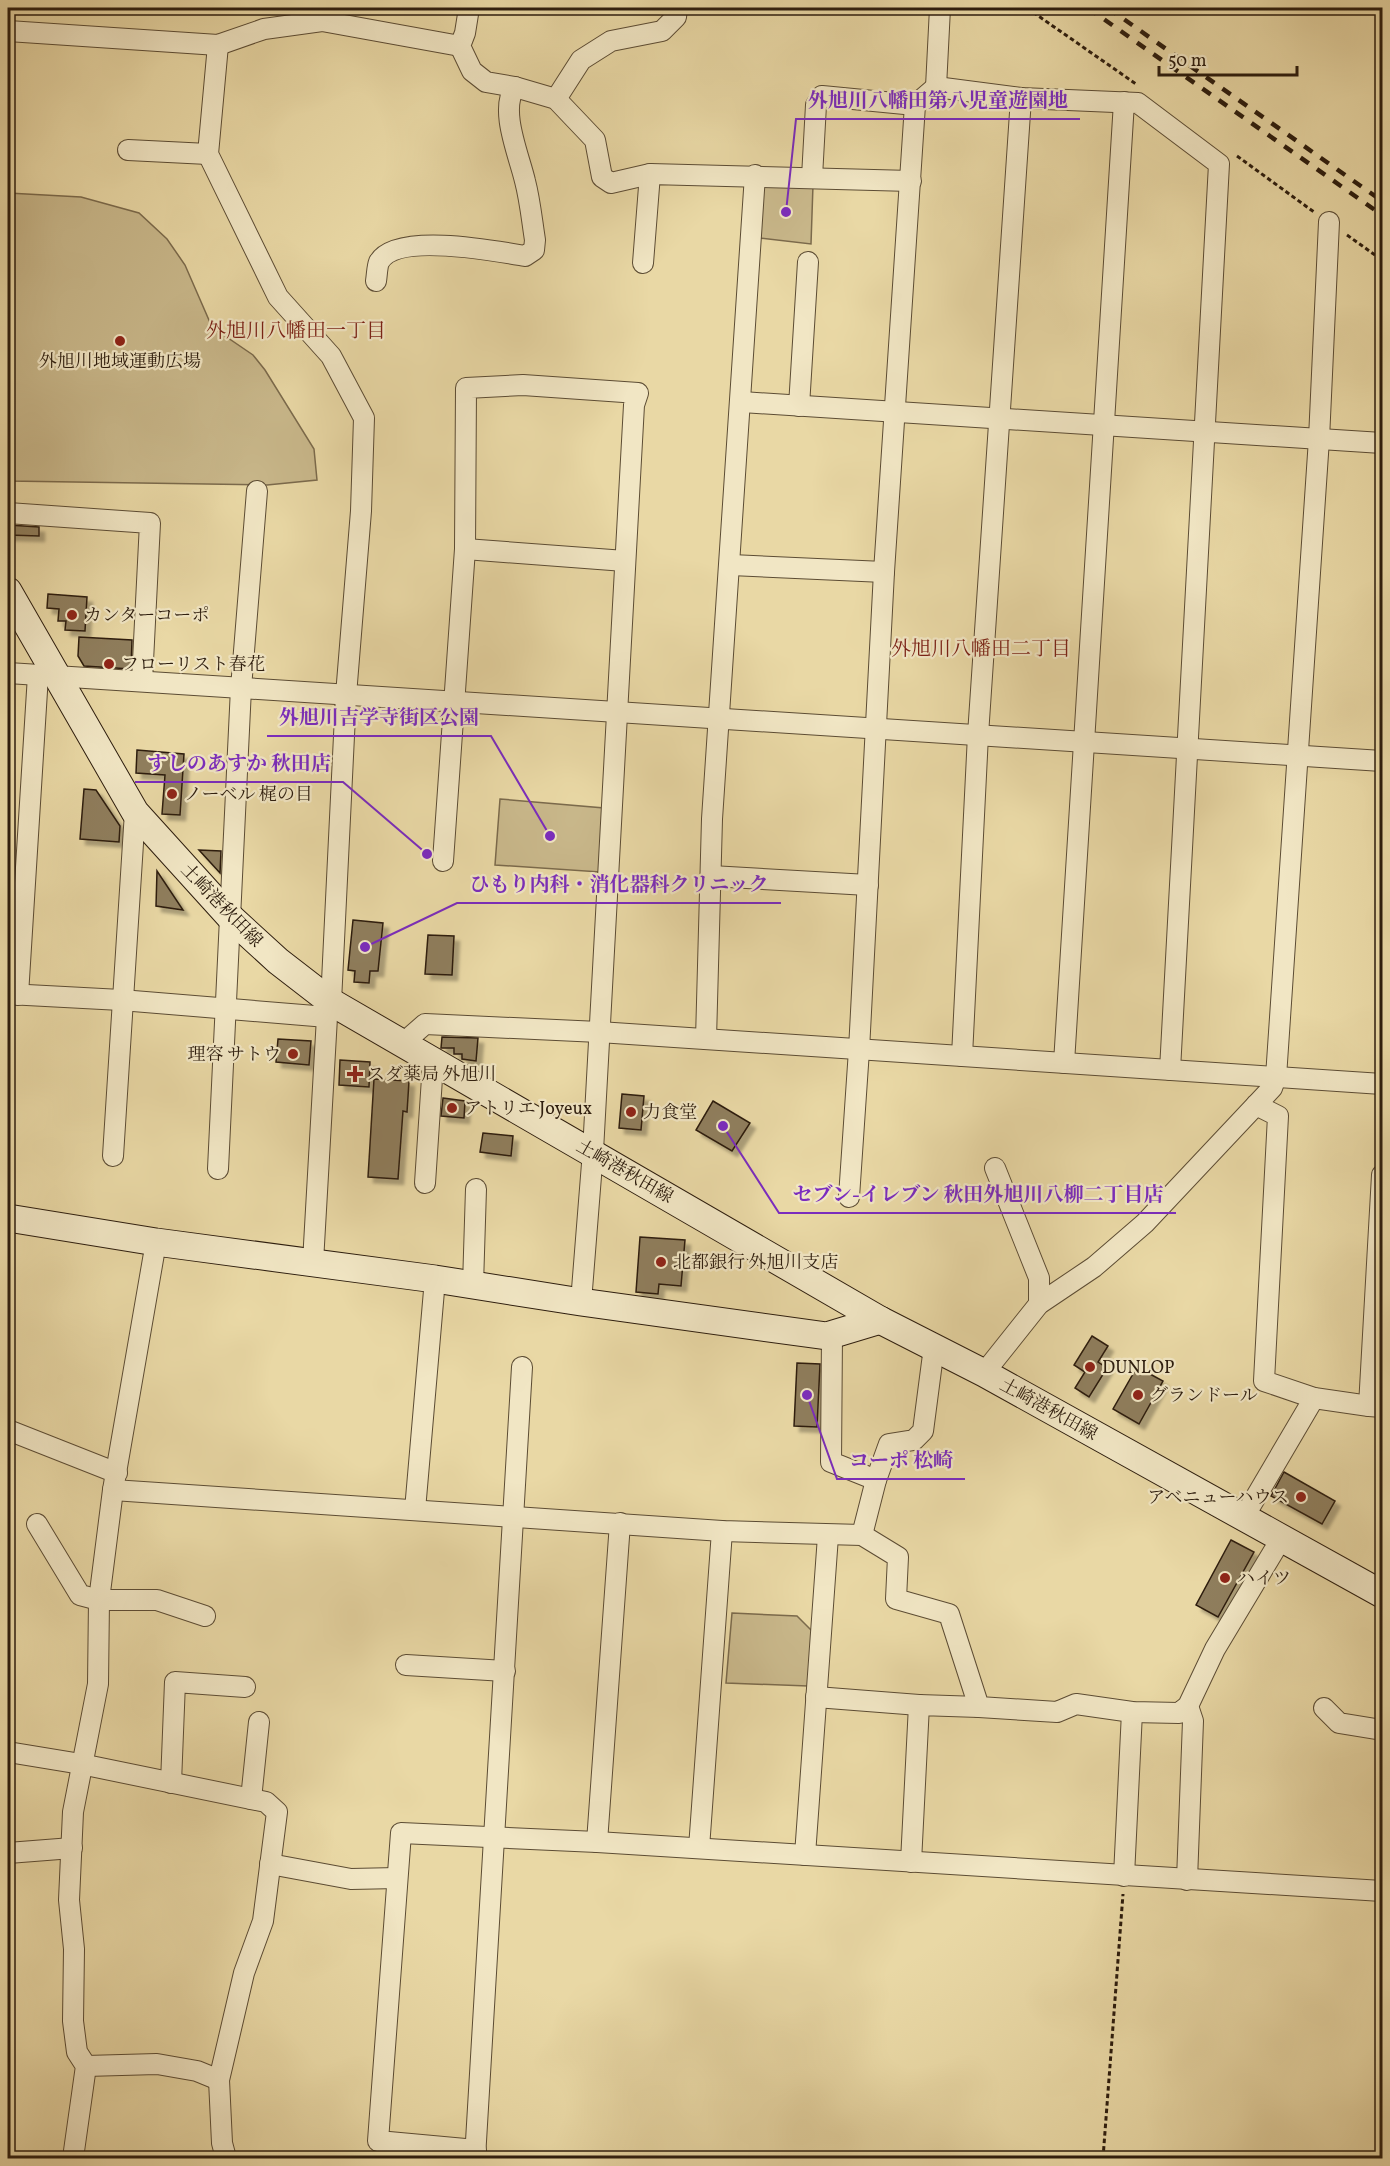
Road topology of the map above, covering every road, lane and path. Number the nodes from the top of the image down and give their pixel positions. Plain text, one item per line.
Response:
1 (469, 8) edge
2 (677, 8) edge
3 (940, 8) edge
4 (291, 16) edge
5 (8, 31) edge
6 (218, 45) junction
7 (460, 46) junction
8 (515, 87) junction
9 (936, 87) junction
10 (1022, 98) junction
11 (556, 99) junction
12 (1125, 102) junction
13 (915, 105) junction
14 (128, 150) dead end
15 (208, 154) junction
16 (650, 174) junction
17 (755, 175) junction
18 (812, 177) junction
19 (911, 181) junction
20 (1329, 222) dead end
21 (643, 262) dead end
22 (808, 262) dead end
23 (376, 281) dead end
24 (742, 402) junction
25 (799, 406) junction
26 (897, 412) junction
27 (1001, 418) junction
28 (1105, 425) junction
29 (1207, 432) junction
30 (1318, 439) junction
31 (1383, 443) edge
32 (257, 491) dead end
33 (8, 513) edge
34 (465, 549) junction
35 (625, 561) junction
36 (731, 565) junction
37 (884, 572) junction
38 (8, 591) edge
39 (8, 673) edge
40 (48, 676) junction
41 (142, 681) junction
42 (241, 688) junction
43 (346, 695) junction
44 (452, 701) junction
45 (616, 712) junction
46 (720, 718) junction
47 (876, 729) junction
48 (978, 735) junction
49 (1084, 742) junction
50 (1187, 748) junction
51 (1298, 756) junction
52 (1383, 761) edge
53 (135, 812) junction
54 (443, 861) dead end
55 (711, 876) junction
56 (868, 885) junction
57 (231, 918) junction
58 (13, 995) edge
59 (121, 999) junction
60 (227, 1008) junction
61 (329, 1009) junction
62 (599, 1032) junction
63 (706, 1039) junction
64 (401, 1044) junction
65 (859, 1050) junction
66 (962, 1056) junction
67 (434, 1063) junction
68 (1064, 1063) junction
69 (1170, 1070) junction
70 (1276, 1077) junction
71 (1383, 1084) edge
72 (1256, 1105) junction
73 (593, 1151) junction
74 (112, 1156) dead end
75 (995, 1168) dead end
76 (218, 1169) dead end
77 (1383, 1175) edge
78 (425, 1183) dead end
79 (476, 1190) dead end
80 (849, 1197) dead end
81 (8, 1218) edge
82 (156, 1242) junction
83 (313, 1262) junction
84 (435, 1279) junction
85 (473, 1285) junction
86 (581, 1302) junction
87 (1039, 1304) junction
88 (880, 1320) junction
89 (832, 1335) junction
90 (934, 1347) junction
91 (522, 1367) dead end
92 (984, 1373) junction
93 (1314, 1398) junction
94 (1376, 1406) edge
95 (8, 1430) edge
96 (876, 1480) junction
97 (115, 1482) junction
98 (415, 1510) junction
99 (514, 1516) junction
100 (1244, 1517) junction
101 (620, 1523) junction
102 (37, 1524) dead end
103 (722, 1531) junction
104 (862, 1535) junction
105 (828, 1536) junction
106 (1281, 1539) junction
107 (1383, 1594) edge
108 (99, 1600) junction
109 (205, 1616) dead end
110 (406, 1665) dead end
111 (505, 1671) junction
112 (245, 1687) dead end
113 (816, 1698) junction
114 (919, 1705) junction
115 (1188, 1706) junction
116 (979, 1707) junction
117 (1324, 1708) dead end
118 (1132, 1712) junction
119 (259, 1722) dead end
120 (1383, 1730) edge
121 (8, 1752) edge
122 (81, 1764) junction
123 (171, 1783) junction
124 (251, 1799) junction
125 (495, 1836) junction
126 (597, 1842) junction
127 (72, 1848) junction
128 (699, 1848) junction
129 (8, 1853) edge
130 (805, 1855) junction
131 (911, 1862) junction
132 (270, 1864) junction
133 (1124, 1876) junction
134 (397, 1878) junction
135 (1187, 1880) junction
136 (1383, 1892) edge
137 (86, 2066) junction
138 (219, 2080) junction
139 (475, 2154) edge
140 (73, 2158) edge
141 (226, 2158) edge
142 (1103, 2158) edge

1 - 7 street
2 - 11 street
3 - 9 street
4 - 6 street
4 - 7 street
5 - 6 street
6 - 15 street
7 - 8 street
8 - 11 street
8 - 23 street
9 - 10 street
9 - 13 street
10 - 12 street
10 - 27 street
11 - 16 street
12 - 28 street
12 - 29 street
13 - 18 street
13 - 19 street
14 - 15 street
15 - 43 street
16 - 17 street
16 - 21 street
17 - 18 street
17 - 24 street
18 - 19 street
19 - 26 street
20 - 30 street
22 - 25 street
24 - 25 street
24 - 36 street
25 - 26 street
26 - 27 street
26 - 37 street
27 - 28 street
27 - 48 street
28 - 29 street
28 - 49 street
29 - 30 street
29 - 50 street
30 - 31 street
30 - 51 street
32 - 42 street
33 - 41 street
34 - 35 street
34 - 35 street
34 - 44 street
35 - 45 street
36 - 37 street
36 - 46 street
37 - 47 street
38 - 40 main road, 土崎港秋田線
39 - 40 street
40 - 41 street
40 - 53 main road, 土崎港秋田線
40 - 58 street
41 - 42 street
42 - 43 street
42 - 57 street
43 - 44 street
43 - 61 street
44 - 45 street
44 - 54 street
45 - 46 street
45 - 62 street
46 - 47 street
46 - 55 street
47 - 48 street
47 - 56 street
48 - 49 street
48 - 66 street
49 - 50 street
49 - 68 street
50 - 51 street
50 - 69 street
51 - 52 street
51 - 70 street
53 - 57 main road, 土崎港秋田線
53 - 59 street
55 - 56 street
55 - 63 street
56 - 65 street
57 - 60 street
57 - 61 main road, 土崎港秋田線
58 - 59 street
59 - 60 street
59 - 74 street
60 - 61 street
60 - 76 street
61 - 64 main road, 土崎港秋田線
61 - 83 street
62 - 63 street
62 - 64 street
62 - 73 street
63 - 65 street
64 - 67 main road, 土崎港秋田線
65 - 66 street
65 - 80 street
66 - 68 street
67 - 73 main road, 土崎港秋田線
67 - 78 street
68 - 69 street
69 - 70 street
70 - 71 street
70 - 72 street
72 - 87 street
72 - 93 street
73 - 86 street
73 - 88 main road, 土崎港秋田線
75 - 87 street
77 - 94 street
79 - 85 street
81 - 82 main road
82 - 83 main road
82 - 97 street
83 - 84 main road
84 - 85 main road
84 - 98 street
85 - 86 main road
86 - 89 main road
87 - 92 street
88 - 89 main road
88 - 90 main road, 土崎港秋田線
89 - 96 street
90 - 92 main road, 土崎港秋田線
90 - 96 street
91 - 99 street
92 - 100 main road, 土崎港秋田線
93 - 94 street
93 - 100 street
95 - 97 street
96 - 104 street
97 - 98 street
97 - 108 street
98 - 99 street
99 - 101 street
99 - 111 street
100 - 106 main road, 土崎港秋田線
101 - 103 street
101 - 126 street
102 - 108 street
103 - 105 street
103 - 128 street
104 - 105 street
104 - 116 street
105 - 113 street
106 - 107 main road, 土崎港秋田線
106 - 115 street
108 - 109 street
108 - 122 street
110 - 111 street
111 - 125 street
112 - 123 street
113 - 114 street
113 - 130 street
114 - 116 street
114 - 131 street
115 - 118 street
115 - 135 street
116 - 118 street
117 - 120 street
118 - 133 street
119 - 124 street
121 - 122 street
122 - 123 street
122 - 127 street
123 - 124 street
124 - 132 street
125 - 126 street
125 - 134 street
125 - 139 street
126 - 128 street
127 - 129 street
127 - 137 street
128 - 130 street
130 - 131 street
131 - 133 street
132 - 134 street
132 - 138 street
133 - 135 street
133 - 142 path
134 - 139 street
135 - 136 street
137 - 138 street
137 - 140 street
138 - 141 street

